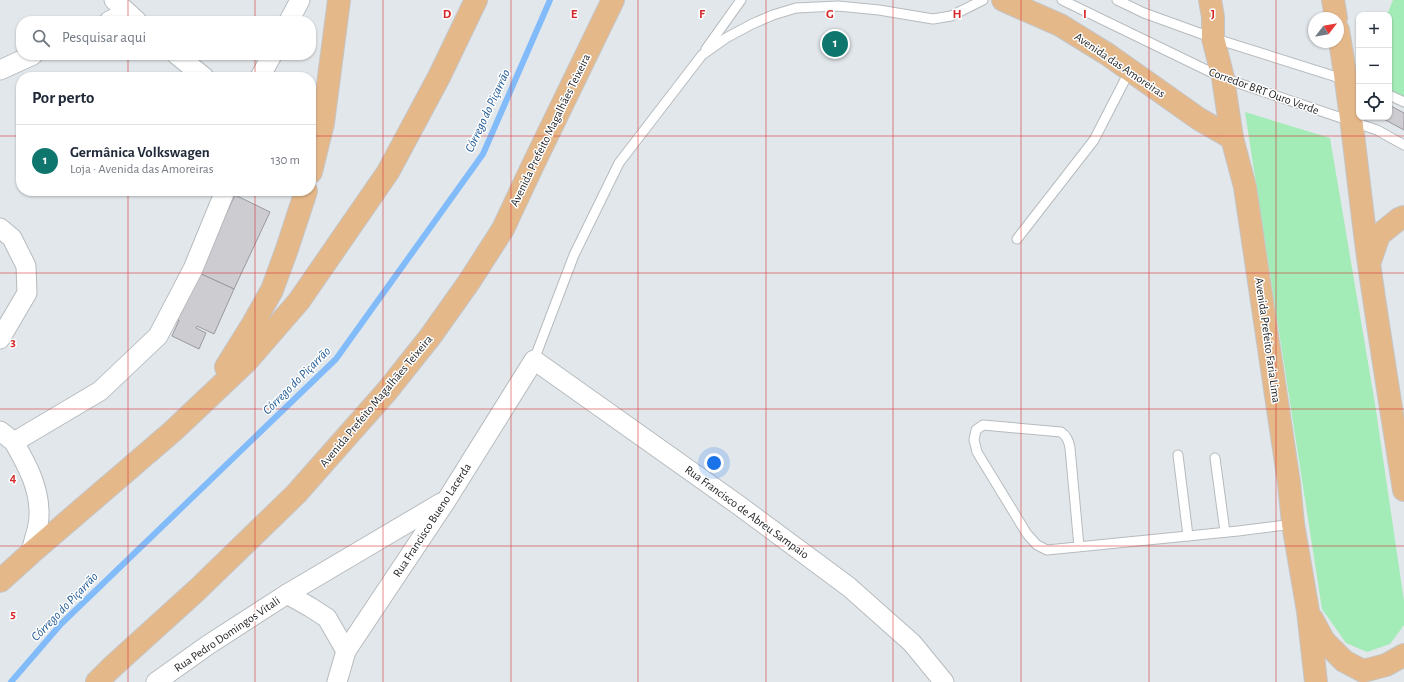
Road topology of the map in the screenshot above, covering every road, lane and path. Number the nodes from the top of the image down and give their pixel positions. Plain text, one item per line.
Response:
1 (300, 0) edge
2 (338, 0) edge
3 (476, 0) edge
4 (614, 0) edge
5 (741, 0) edge
6 (983, 0) edge
7 (1003, 0) edge
8 (1062, 0) edge
9 (1117, 0) edge
10 (1210, 0) edge
11 (1333, 0) edge
12 (1335, 12) edge
13 (292, 16) edge
14 (1213, 38) junction
15 (1343, 48) edge
16 (702, 55) junction
17 (22, 60) edge
18 (183, 60) edge
19 (269, 60) edge
20 (0, 70) edge
21 (1130, 70) junction
22 (198, 72) edge
23 (263, 72) edge
24 (1223, 78) junction
25 (1353, 82) edge
26 (1392, 96) edge
27 (1404, 102) edge
28 (1353, 122) junction
29 (1232, 138) junction
30 (1404, 145) edge
31 (316, 152) edge
32 (223, 196) edge
33 (304, 196) edge
34 (1404, 217) edge
35 (0, 228) edge
36 (1017, 239) dead end
37 (1369, 264) junction
38 (0, 339) edge
39 (534, 360) junction
40 (196, 410) junction
41 (7, 436) edge
42 (1178, 455) dead end
43 (1215, 458) dead end
44 (1404, 490) edge
45 (446, 501) junction
46 (1292, 524) junction
47 (1225, 532) junction
48 (1188, 536) junction
49 (1079, 547) junction
50 (31, 552) junction
51 (0, 581) edge
52 (287, 594) junction
53 (1308, 611) junction
54 (346, 651) junction
55 (1404, 655) edge
56 (97, 682) edge
57 (156, 682) edge
58 (336, 682) edge
59 (944, 682) edge
60 (1316, 682) edge

1 - 13 street
2 - 31 main road
3 - 40 main road
4 - 56 main road, Avenida Prefeito Magalhães Teixeira
5 - 16 lane
6 - 16 lane
7 - 21 main road, Avenida das Amoreiras
8 - 24 lane, Corredor BRT Ouro Verde
9 - 14 lane
10 - 14 main road, Avenida Prefeito Faria Lima
11 - 12 main road
14 - 24 main road, Avenida Prefeito Faria Lima
14 - 25 lane
15 - 25 main road
16 - 39 lane
17 - 20 street
18 - 22 street
19 - 23 street
21 - 29 main road, Avenida das Amoreiras
21 - 36 lane
24 - 28 lane, Corredor BRT Ouro Verde
24 - 29 main road, Avenida Prefeito Faria Lima
25 - 28 main road
26 - 27 lane
28 - 30 lane, Corredor BRT Ouro Verde
28 - 37 main road
29 - 46 main road, Avenida Prefeito Faria Lima
32 - 41 street
33 - 40 main road
34 - 37 main road
35 - 38 street
37 - 44 main road
39 - 45 street, Rua Francisco Bueno Lacerda
39 - 59 street, Rua Francisco de Abreu Sampaio
40 - 50 main road
41 - 50 street
42 - 48 lane
43 - 47 lane
45 - 52 street
45 - 54 street, Rua Francisco Bueno Lacerda
46 - 47 lane
46 - 53 main road, Avenida Prefeito Faria Lima
47 - 48 lane
48 - 49 lane
49 - 49 lane
50 - 51 main road
52 - 54 street, Rua Pedro Domingos Vitali
52 - 57 street, Rua Pedro Domingos Vitali
53 - 55 main road
53 - 60 main road, Avenida Prefeito Faria Lima
54 - 58 street, Rua Francisco Bueno Lacerda

